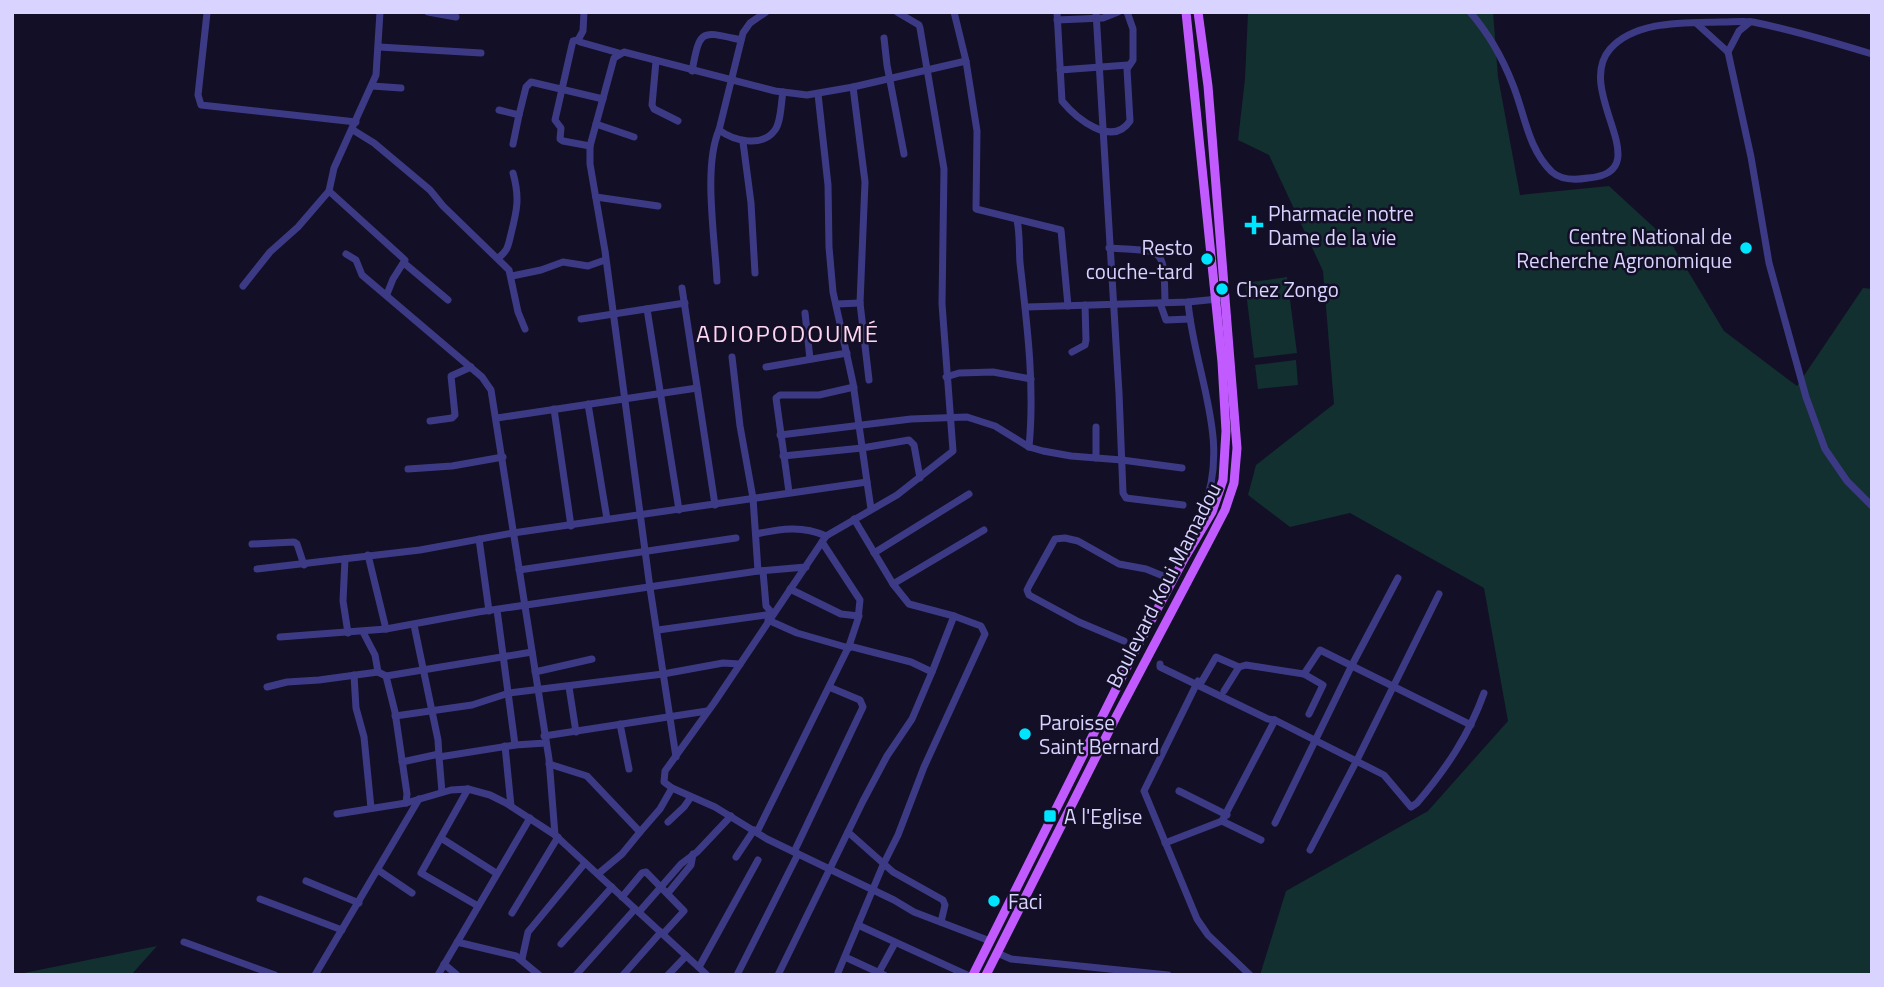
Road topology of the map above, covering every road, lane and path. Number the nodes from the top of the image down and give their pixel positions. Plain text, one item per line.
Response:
1 (380, 12) edge
2 (428, 12) edge
3 (584, 12) edge
4 (766, 12) edge
5 (897, 12) edge
6 (954, 12) edge
7 (1118, 12) edge
8 (1127, 12) edge
9 (1186, 12) edge
10 (1198, 12) edge
11 (1470, 12) edge
12 (206, 13) edge
13 (1096, 15) edge
14 (1057, 16) edge
15 (456, 17) dead end
16 (1695, 22) junction
17 (1750, 22) junction
18 (884, 38) dead end
19 (578, 40) junction
20 (741, 40) junction
21 (379, 47) junction
22 (1728, 52) junction
23 (481, 53) dead end
24 (619, 53) junction
25 (1872, 54) edge
26 (656, 61) junction
27 (966, 61) junction
28 (1128, 65) junction
29 (1098, 68) junction
30 (1060, 70) junction
31 (692, 71) junction
32 (926, 71) junction
33 (890, 78) junction
34 (733, 80) junction
35 (372, 86) junction
36 (853, 87) junction
37 (401, 88) dead end
38 (562, 89) junction
39 (783, 92) junction
40 (818, 94) junction
41 (603, 99) junction
42 (499, 110) dead end
43 (519, 115) junction
44 (678, 121) dead end
45 (596, 124) junction
46 (354, 126) junction
47 (719, 130) junction
48 (1101, 131) junction
49 (634, 137) dead end
50 (743, 142) junction
51 (513, 144) dead end
52 (590, 146) junction
53 (904, 154) dead end
54 (513, 173) dead end
55 (329, 191) junction
56 (596, 197) junction
57 (658, 206) dead end
58 (1017, 220) junction
59 (1109, 248) junction
60 (346, 254) dead end
61 (498, 258) junction
62 (606, 260) junction
63 (404, 263) junction
64 (755, 272) dead end
65 (512, 276) junction
66 (717, 281) dead end
67 (243, 286) dead end
68 (682, 288) dead end
69 (387, 294) junction
70 (1226, 298) junction
71 (1215, 299) junction
72 (448, 300) dead end
73 (1188, 302) junction
74 (685, 303) junction
75 (860, 303) junction
76 (1163, 303) junction
77 (837, 304) junction
78 (1113, 304) junction
79 (1085, 305) junction
80 (1068, 306) junction
81 (1027, 307) junction
82 (647, 309) junction
83 (805, 313) dead end
84 (614, 315) junction
85 (581, 319) dead end
86 (1190, 319) junction
87 (525, 329) dead end
88 (1072, 352) dead end
89 (847, 353) junction
90 (732, 357) dead end
91 (810, 359) junction
92 (471, 367) junction
93 (766, 367) dead end
94 (946, 377) junction
95 (1031, 379) junction
96 (869, 380) dead end
97 (853, 387) junction
98 (697, 388) junction
99 (662, 394) junction
100 (625, 399) junction
101 (588, 404) junction
102 (554, 409) junction
103 (951, 416) junction
104 (497, 418) junction
105 (429, 421) dead end
106 (859, 425) junction
107 (1096, 427) dead end
108 (780, 435) junction
109 (1030, 447) junction
110 (862, 448) junction
111 (783, 456) junction
112 (503, 457) junction
113 (1096, 458) junction
114 (1122, 460) junction
115 (1182, 468) dead end
116 (408, 469) dead end
117 (920, 478) junction
118 (867, 482) junction
119 (789, 492) junction
120 (969, 494) dead end
121 (753, 498) junction
122 (715, 505) junction
123 (1183, 505) dead end
124 (1872, 506) edge
125 (871, 509) junction
126 (679, 510) junction
127 (1203, 510) dead end
128 (642, 515) junction
129 (607, 519) junction
130 (854, 519) junction
131 (571, 526) junction
132 (984, 530) dead end
133 (513, 533) junction
134 (756, 534) junction
135 (736, 538) dead end
136 (479, 539) junction
137 (824, 539) junction
138 (252, 544) dead end
139 (645, 552) junction
140 (874, 553) junction
141 (368, 555) junction
142 (345, 559) junction
143 (304, 565) junction
144 (806, 566) junction
145 (257, 569) dead end
146 (519, 570) junction
147 (761, 571) junction
148 (1398, 578) dead end
149 (1173, 580) junction
150 (893, 584) junction
151 (650, 588) junction
152 (790, 589) junction
153 (1439, 594) dead end
154 (524, 606) junction
155 (493, 610) junction
156 (859, 616) junction
157 (954, 616) junction
158 (771, 617) junction
159 (414, 625) junction
160 (386, 629) junction
161 (658, 630) junction
162 (363, 632) junction
163 (348, 633) junction
164 (280, 637) dead end
165 (1124, 641) dead end
166 (849, 647) junction
167 (532, 652) junction
168 (503, 656) junction
169 (593, 659) dead end
170 (740, 663) junction
171 (1352, 665) junction
172 (1239, 667) junction
173 (423, 669) junction
174 (535, 672) junction
175 (932, 672) junction
176 (382, 674) junction
177 (663, 674) junction
178 (1304, 674) junction
179 (354, 675) junction
180 (1200, 681) junction
181 (1394, 685) junction
182 (267, 687) dead end
183 (569, 687) junction
184 (829, 687) junction
185 (538, 689) junction
186 (1224, 691) junction
187 (1483, 693) dead end
188 (509, 694) junction
189 (707, 711) junction
190 (432, 712) junction
191 (1309, 714) dead end
192 (395, 716) junction
193 (670, 717) junction
194 (1275, 720) junction
195 (620, 724) junction
196 (1471, 725) junction
197 (576, 732) junction
198 (1316, 739) junction
199 (545, 740) junction
200 (515, 744) junction
201 (505, 746) junction
202 (439, 756) junction
203 (676, 757) junction
204 (1356, 761) junction
205 (402, 762) junction
206 (549, 764) junction
207 (629, 769) dead end
208 (672, 788) junction
209 (468, 789) junction
210 (1179, 791) dead end
211 (442, 792) junction
212 (691, 797) junction
213 (419, 799) junction
214 (406, 803) junction
215 (511, 806) junction
216 (371, 808) junction
217 (337, 814) dead end
218 (731, 816) junction
219 (530, 818) junction
220 (1225, 818) junction
221 (668, 822) dead end
222 (1275, 823) dead end
223 (756, 831) junction
224 (640, 832) junction
225 (848, 832) junction
226 (557, 836) junction
227 (1042, 837) junction
228 (441, 838) junction
229 (1261, 840) dead end
230 (1052, 843) junction
231 (1165, 844) junction
232 (1310, 850) dead end
233 (796, 853) junction
234 (693, 854) junction
235 (736, 857) dead end
236 (758, 860) dead end
237 (585, 863) junction
238 (883, 864) junction
239 (378, 870) junction
240 (831, 870) junction
241 (496, 873) junction
242 (598, 874) junction
243 (306, 881) dead end
244 (661, 886) junction
245 (612, 887) junction
246 (873, 891) junction
247 (412, 893) dead end
248 (668, 893) junction
249 (622, 897) junction
250 (260, 899) dead end
251 (359, 902) junction
252 (478, 906) junction
253 (637, 910) junction
254 (512, 913) dead end
255 (941, 922) junction
256 (858, 925) junction
257 (342, 930) junction
258 (662, 933) junction
259 (184, 942) dead end
260 (457, 942) junction
261 (990, 942) junction
262 (895, 943) junction
263 (561, 944) dead end
264 (997, 953) junction
265 (686, 956) junction
266 (845, 957) junction
267 (523, 959) junction
268 (444, 964) junction
269 (531, 967) junction
270 (699, 967) junction
271 (273, 974) edge
272 (880, 974) edge
273 (315, 975) edge
274 (438, 975) edge
275 (457, 975) edge
276 (523, 975) edge
277 (539, 975) edge
278 (576, 975) edge
279 (623, 975) edge
280 (668, 975) edge
281 (707, 975) edge
282 (737, 975) edge
283 (778, 975) edge
284 (837, 975) edge
285 (967, 975) edge
286 (973, 975) edge
287 (986, 975) edge
288 (1168, 975) edge
289 (1250, 975) edge

1 - 21 street
2 - 15 street
3 - 19 street
4 - 20 street
5 - 32 street
6 - 27 street
7 - 13 street
8 - 28 street
9 - 71 main road, Boulevard Koui Mamadou
10 - 70 main road, Boulevard Koui Mamadou
11 - 16 street
12 - 46 street
13 - 14 street
13 - 29 street
14 - 30 street
16 - 17 street
16 - 22 street
17 - 22 street
17 - 25 street
18 - 33 street
19 - 24 street
19 - 38 street
20 - 31 street
20 - 34 street
21 - 23 street
21 - 35 street
22 - 124 street
24 - 26 street
24 - 41 street
26 - 31 street
26 - 44 street
27 - 32 street
27 - 58 street
28 - 29 street
28 - 48 street
29 - 30 street
29 - 48 street
30 - 48 street
31 - 34 street
32 - 33 street
32 - 94 street
33 - 36 street
33 - 53 street
34 - 39 street
34 - 47 street
35 - 37 street
35 - 46 street
36 - 40 street
36 - 75 street
38 - 41 street
38 - 43 street
38 - 52 street
39 - 40 street
39 - 50 street
40 - 77 street
41 - 45 street
42 - 43 street
43 - 51 street
45 - 49 street
45 - 52 street
46 - 55 street
46 - 61 street
47 - 50 street
47 - 66 street
48 - 59 street
50 - 64 street
52 - 56 street
54 - 61 street
55 - 63 street
55 - 67 street
56 - 57 street
56 - 62 street
58 - 80 street
58 - 81 street
59 - 76 street
59 - 78 street
60 - 69 street
61 - 65 street
62 - 65 street
62 - 84 street
63 - 69 street
63 - 72 street
65 - 87 street
68 - 74 street
69 - 92 street
70 - 71 street
70 - 230 main road, Boulevard Koui Mamadou
71 - 73 street
71 - 149 main road, Boulevard Koui Mamadou
73 - 76 street
73 - 86 street
74 - 82 street
74 - 98 street
75 - 77 street
75 - 96 street
76 - 78 street
76 - 86 street
77 - 89 street
78 - 79 street
78 - 114 street
79 - 80 street
79 - 88 street
80 - 81 street
81 - 95 street
82 - 84 street
82 - 99 street
83 - 91 street
84 - 85 street
84 - 100 street
86 - 127 street
89 - 91 street
89 - 97 street
90 - 121 street
91 - 93 street
92 - 104 street
92 - 105 street
94 - 95 street
94 - 103 street
95 - 109 street
97 - 106 street
97 - 108 street
98 - 99 street
98 - 122 street
99 - 100 street
99 - 126 street
100 - 101 street
100 - 128 street
101 - 102 street
101 - 129 street
102 - 104 street
102 - 131 street
103 - 106 street
103 - 109 street
103 - 117 street
104 - 112 street
106 - 108 street
106 - 110 street
107 - 113 street
108 - 111 street
109 - 113 street
110 - 111 street
110 - 117 street
110 - 118 street
111 - 119 street
112 - 116 street
112 - 133 street
113 - 114 street
114 - 115 street
114 - 123 street
117 - 125 street
118 - 119 street
118 - 125 street
119 - 121 street
120 - 140 street
121 - 122 street
121 - 134 street
122 - 126 street
125 - 130 street
126 - 128 street
128 - 129 street
128 - 139 street
129 - 131 street
130 - 137 street
130 - 140 street
131 - 133 street
132 - 150 street
133 - 136 street
133 - 146 street
134 - 137 street
134 - 147 street
135 - 139 street
136 - 141 street
136 - 155 street
137 - 144 street
137 - 156 street
138 - 143 street
139 - 146 street
139 - 151 street
140 - 150 street
141 - 142 street
141 - 160 street
142 - 143 street
142 - 163 street
143 - 145 street
144 - 147 street
144 - 152 street
146 - 154 street
147 - 151 street
147 - 158 street
148 - 171 street
149 - 165 street
149 - 227 main road, Boulevard Koui Mamadou
150 - 157 street
151 - 154 street
151 - 161 street
152 - 156 street
152 - 158 street
153 - 181 street
154 - 155 street
154 - 167 street
155 - 159 street
155 - 168 street
156 - 166 street
157 - 175 street
157 - 238 street
158 - 161 street
158 - 166 street
158 - 170 street
159 - 160 street
159 - 173 street
160 - 162 street
161 - 177 street
162 - 163 street
162 - 176 street
163 - 164 street
166 - 175 street
166 - 184 street
167 - 168 street
167 - 174 street
168 - 173 street
168 - 188 street
169 - 174 street
170 - 177 street
170 - 189 street
171 - 178 street
171 - 181 street
171 - 198 street
172 - 178 street
172 - 180 street
172 - 186 street
173 - 176 street
173 - 190 street
174 - 185 street
175 - 225 street
176 - 179 street
176 - 192 street
177 - 183 street
177 - 193 street
178 - 191 street
179 - 182 street
179 - 216 street
180 - 186 street
180 - 194 street
180 - 231 street
181 - 196 street
181 - 204 street
183 - 185 street
183 - 197 street
184 - 223 street
184 - 233 street
185 - 188 street
185 - 199 street
186 - 194 street
187 - 196 street
188 - 190 street
188 - 200 street
189 - 193 street
189 - 203 street
190 - 192 street
190 - 202 street
192 - 205 street
193 - 195 street
193 - 203 street
194 - 198 street
194 - 220 street
195 - 197 street
195 - 207 street
196 - 204 street
197 - 199 street
198 - 204 street
198 - 222 street
199 - 200 street
199 - 206 street
200 - 201 street
201 - 202 street
201 - 215 street
202 - 205 street
202 - 211 street
203 - 208 street
204 - 232 street
205 - 214 street
206 - 224 street
206 - 226 street
208 - 212 street
208 - 224 street
209 - 211 street
209 - 215 street
209 - 228 street
210 - 220 street
211 - 213 street
212 - 218 street
212 - 221 street
213 - 214 street
213 - 239 street
214 - 216 street
215 - 219 street
216 - 217 street
218 - 223 street
218 - 234 street
219 - 226 street
219 - 241 street
220 - 229 street
220 - 231 street
223 - 233 street
223 - 235 street
224 - 242 street
225 - 238 street
225 - 240 street
226 - 237 street
226 - 254 street
227 - 230 main road
227 - 261 main road, Boulevard Koui Mamadou
228 - 241 street
228 - 252 street
230 - 264 main road, Boulevard Koui Mamadou
231 - 289 street
233 - 240 street
233 - 282 street
234 - 244 street
234 - 248 street
236 - 270 street
237 - 242 street
237 - 267 street
238 - 246 street
238 - 255 street
239 - 247 street
239 - 251 street
240 - 246 street
240 - 283 street
241 - 252 street
242 - 245 street
243 - 251 street
244 - 248 street
244 - 249 street
244 - 253 street
245 - 249 street
245 - 263 street
246 - 255 street
246 - 256 street
248 - 258 street
249 - 253 street
250 - 257 street
251 - 257 street
252 - 260 street
253 - 258 street
253 - 278 street
255 - 261 street
256 - 262 street
256 - 266 street
257 - 273 street
258 - 265 street
258 - 279 street
259 - 271 street
260 - 267 street
260 - 268 street
261 - 286 main road, Boulevard Koui Mamadou
262 - 272 street
262 - 285 street
264 - 287 main road, Boulevard Koui Mamadou
264 - 288 street
265 - 270 street
265 - 280 street
266 - 272 street
266 - 284 street
267 - 269 street
268 - 274 street
268 - 275 street
269 - 276 street
269 - 277 street
270 - 281 street

